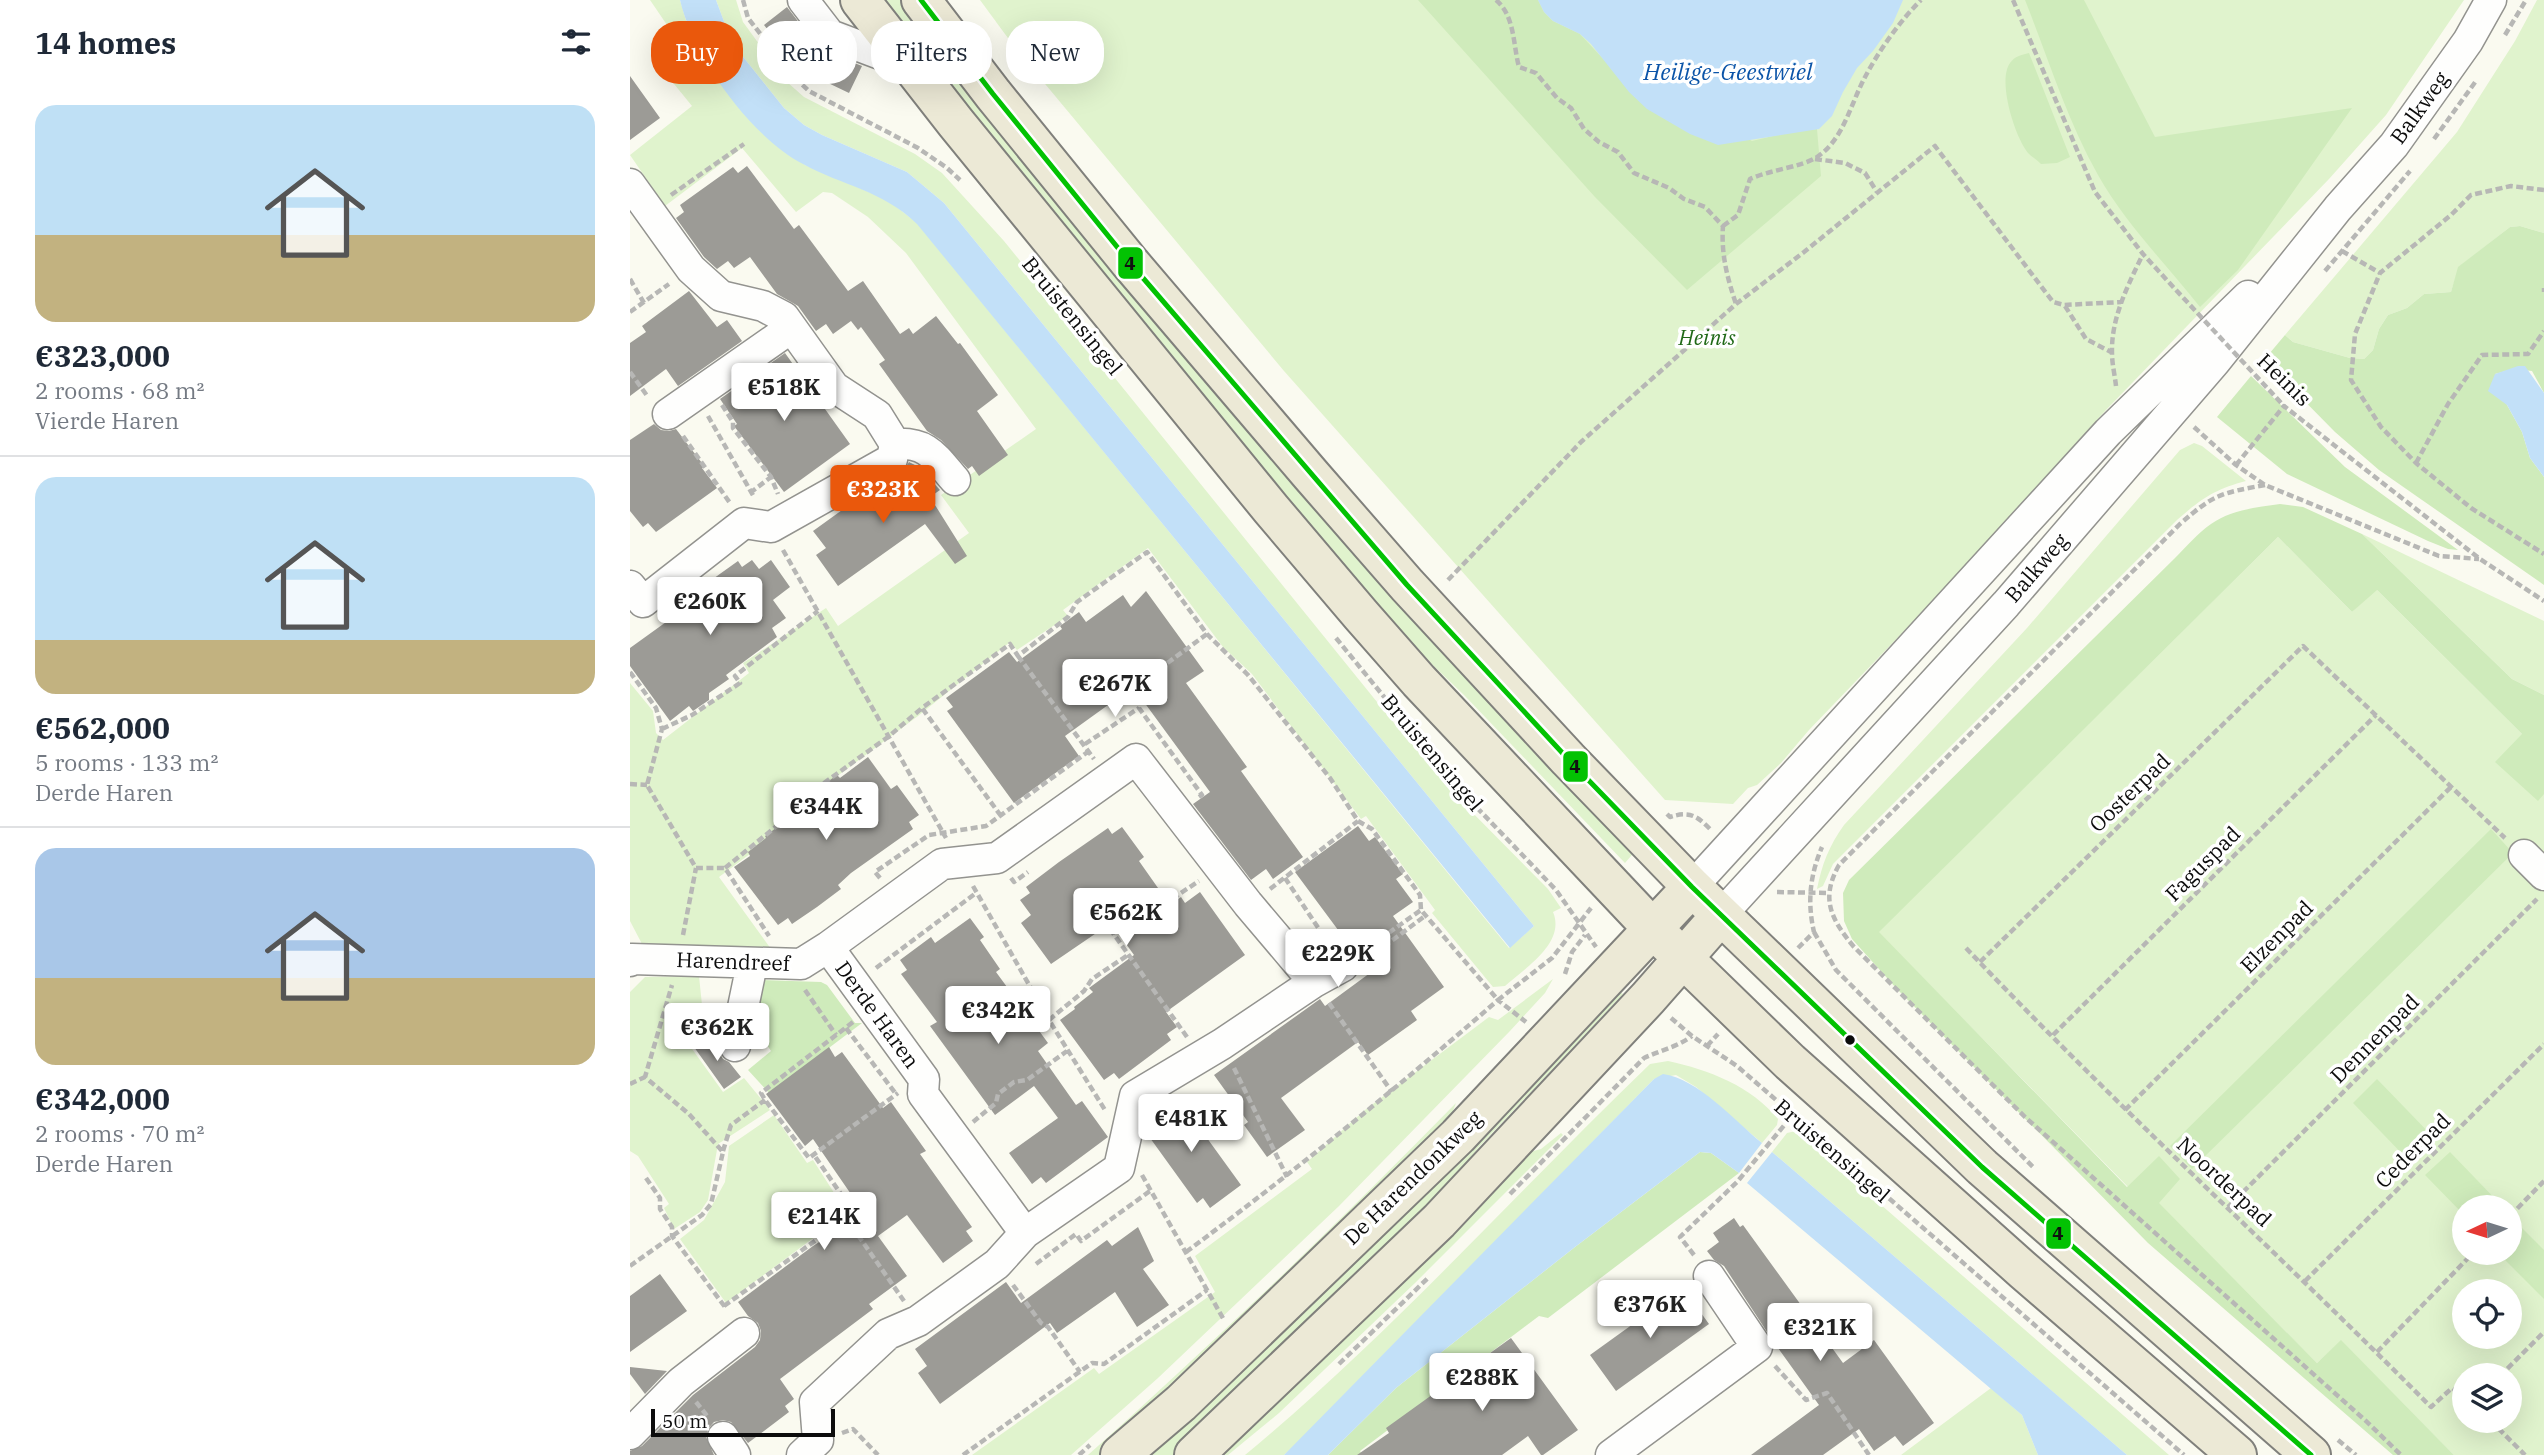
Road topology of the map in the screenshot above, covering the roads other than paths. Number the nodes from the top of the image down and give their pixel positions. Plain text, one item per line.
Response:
1 (803, 0) edge
2 (860, 0) edge
3 (921, 0) edge
4 (2491, 0) edge
5 (877, 21) edge
6 (871, 50) edge
7 (927, 84) edge
8 (630, 184) edge
9 (2338, 208) junction
10 (791, 327) junction
11 (668, 414) road end
12 (895, 444) junction
13 (955, 480) dead end
14 (634, 599) edge
15 (1692, 887) junction
16 (1721, 915) junction
17 (1654, 929) junction
18 (828, 947) junction
19 (631, 958) edge
20 (1683, 958) junction
21 (752, 964) junction
22 (1343, 966) road end
23 (1314, 982) junction
24 (735, 1046) dead end
25 (1025, 1233) junction
26 (1709, 1276) road end
27 (744, 1333) road end
28 (630, 1434) edge
29 (2323, 1446) edge
30 (810, 1448) edge
31 (1120, 1455) edge
32 (1194, 1455) edge
33 (1611, 1455) edge
34 (2237, 1455) edge

1 - 6 street
2 - 5 main road, Bruistensingel
3 - 15 main road
4 - 9 street, Balkweg
7 - 17 main road, Bruistensingel
8 - 10 street
9 - 15 street, Balkweg
9 - 16 street, Balkweg
10 - 11 street
10 - 12 street
12 - 13 street
12 - 14 street
15 - 16 main road
15 - 17 main road, De Harendonkweg
16 - 20 main road, De Harendonkweg
16 - 29 main road
17 - 20 main road, Bruistensingel
17 - 31 main road, De Harendonkweg
18 - 21 street, Harendreef
18 - 23 street, Derde Haren
18 - 25 street, Derde Haren
19 - 21 street, Harendreef
20 - 32 main road, De Harendonkweg
20 - 34 main road, Bruistensingel
21 - 24 street
22 - 23 street
23 - 25 street
25 - 30 street
26 - 33 street
27 - 28 street

